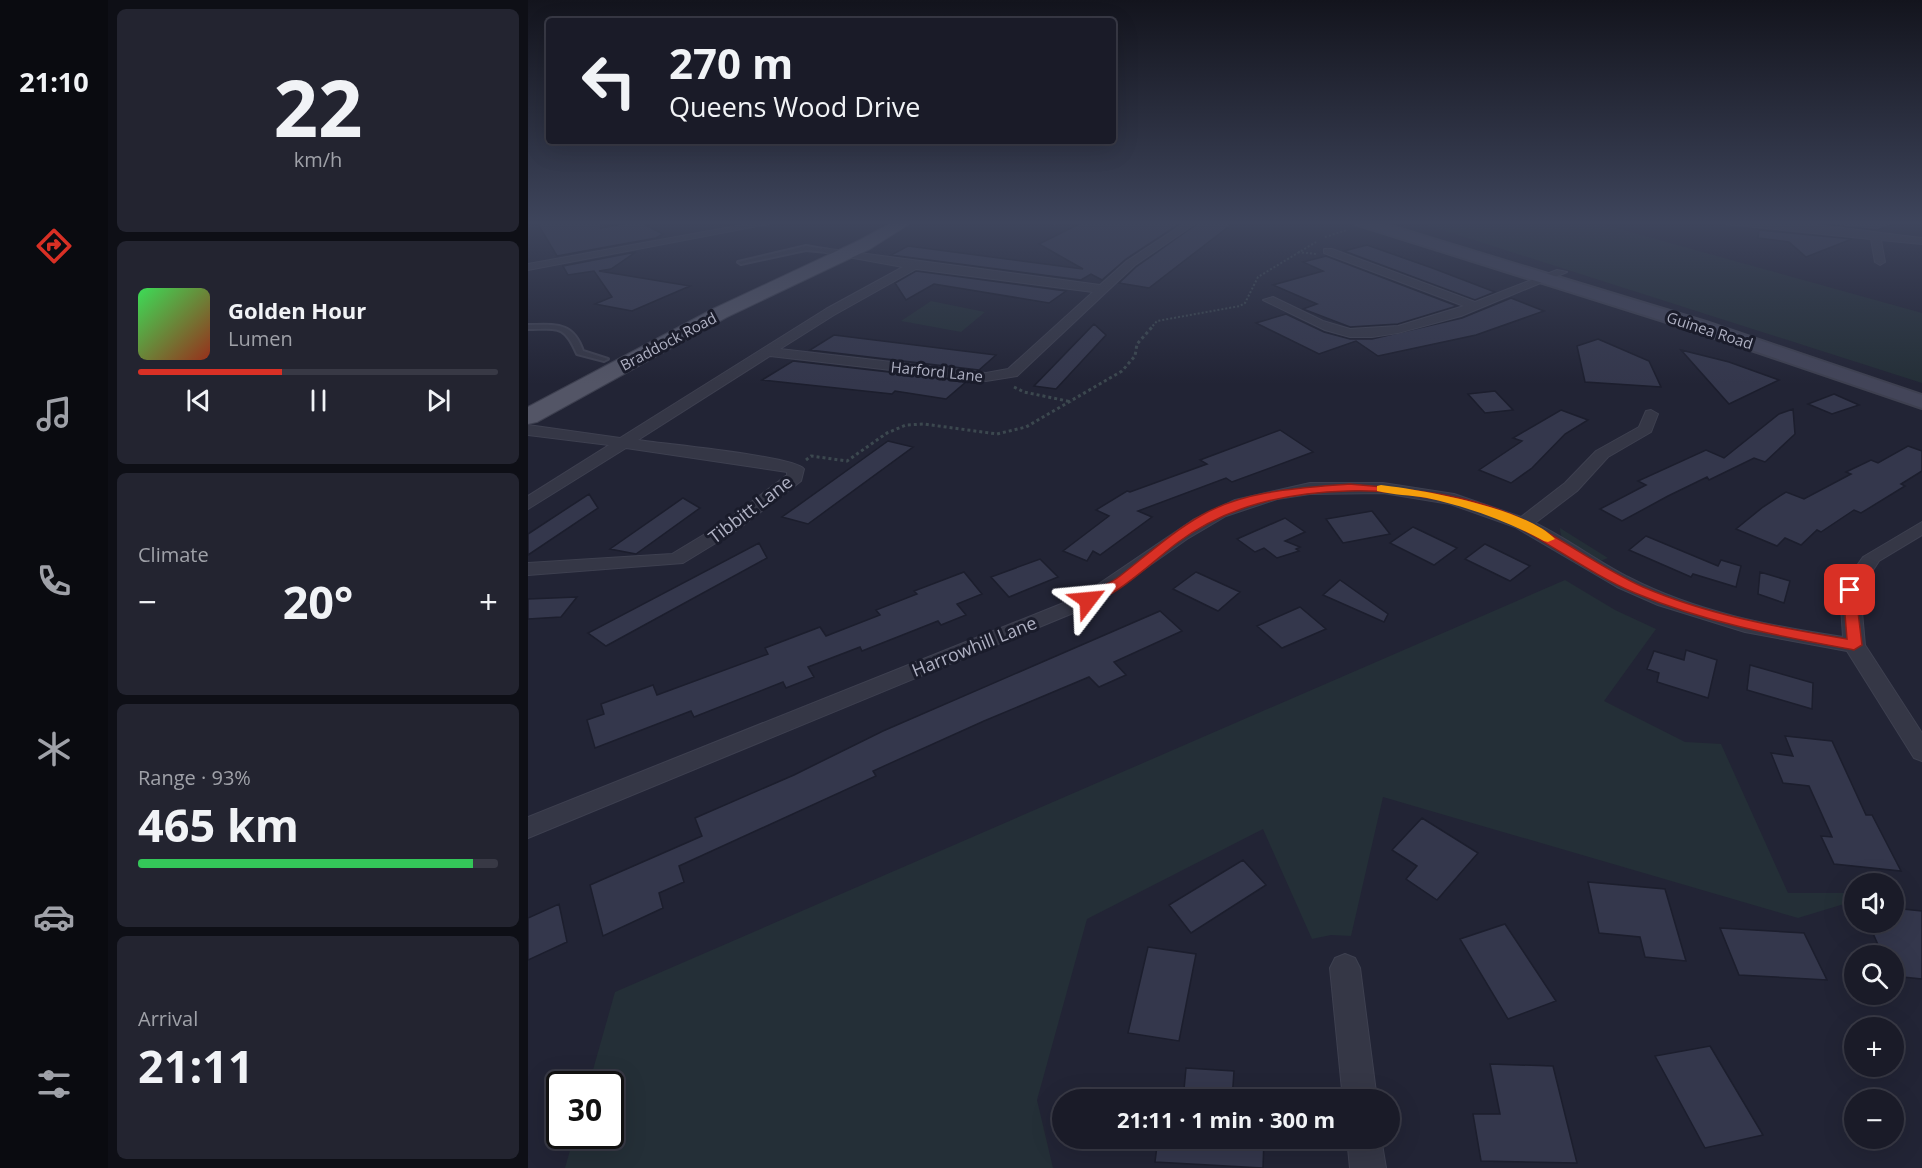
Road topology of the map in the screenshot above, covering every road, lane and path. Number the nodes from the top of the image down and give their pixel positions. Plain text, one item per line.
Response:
1 (780, 276) edge
2 (793, 276) edge
3 (895, 276) edge
4 (1001, 276) edge
5 (1117, 276) edge
6 (1260, 276) edge
7 (1393, 276) edge
8 (1553, 276) edge
9 (1555, 276) edge
10 (1556, 276) edge
11 (1101, 289) junction
12 (1269, 300) dead end
13 (1475, 306) junction
14 (528, 327) edge
15 (768, 352) junction
16 (604, 359) junction
17 (1002, 376) junction
18 (1922, 389) edge
19 (577, 390) junction
20 (528, 399) edge
21 (1072, 402) junction
22 (1922, 402) edge
23 (1651, 414) dead end
24 (528, 417) edge
25 (528, 430) edge
26 (623, 443) junction
27 (796, 469) junction
28 (528, 504) edge
29 (1522, 524) junction
30 (1922, 527) edge
31 (528, 569) edge
32 (1854, 645) junction
33 (1922, 752) edge
34 (528, 828) edge
35 (1345, 968) dead end
36 (1359, 1089) edge
37 (1365, 1149) edge
38 (1368, 1168) edge

1 - 16 main road, Braddock Road
2 - 19 main road, Braddock Road
3 - 15 street
4 - 11 street
5 - 11 street, Harford Lane
6 - 21 path
7 - 13 street
8 - 13 street
9 - 22 main road, Guinea Road
10 - 18 main road, Guinea Road
11 - 17 street, Harford Lane
12 - 13 street
14 - 16 lane
15 - 17 street, Harford Lane
15 - 26 street
16 - 19 main road
16 - 20 main road, Braddock Road
17 - 21 path
19 - 24 main road, Braddock Road
21 - 27 path
23 - 29 street
25 - 26 street, Tibbitt Lane
26 - 27 street, Tibbitt Lane
26 - 28 street
27 - 31 street, Tibbitt Lane
29 - 32 street, Harrowhill Lane
29 - 34 street, Harrowhill Lane
30 - 32 street
32 - 33 street
35 - 36 street
37 - 38 street

